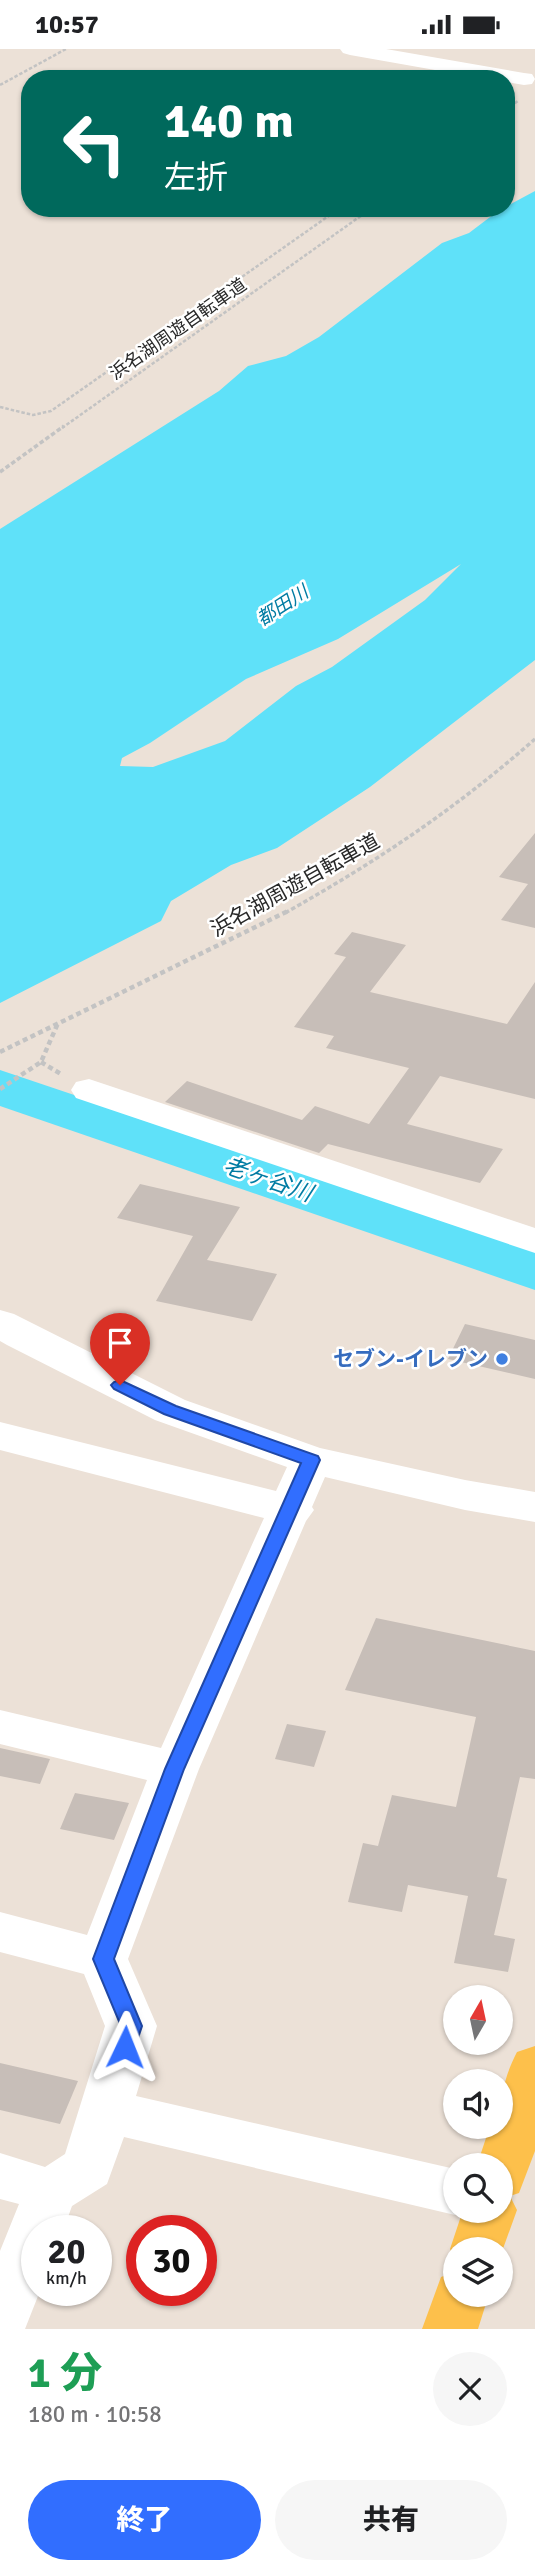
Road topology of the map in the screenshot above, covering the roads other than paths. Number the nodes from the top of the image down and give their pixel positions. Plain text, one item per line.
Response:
1 (350, 49) edge
2 (472, 70) edge
3 (515, 77) edge
4 (524, 79) dead end
5 (89, 1090) dead end
6 (535, 1241) edge
7 (0, 1323) edge
8 (0, 1436) edge
9 (312, 1460) junction
10 (535, 1507) edge
11 (292, 1510) junction
12 (0, 1727) edge
13 (175, 1769) junction
14 (0, 1933) edge
15 (103, 1959) junction
16 (535, 2067) edge
17 (107, 2111) junction
18 (508, 2153) edge
19 (0, 2176) edge
20 (443, 2189) edge
21 (51, 2190) junction
22 (457, 2307) edge
23 (0, 2322) edge
24 (450, 2329) edge

1 - 2 street
3 - 4 street
5 - 6 street
7 - 9 street
8 - 11 street
9 - 10 street
9 - 11 street
11 - 13 street
12 - 13 street
13 - 15 street
14 - 15 street
15 - 17 street
16 - 18 main road
17 - 20 street
17 - 21 street
19 - 21 street
21 - 23 street
22 - 24 main road

